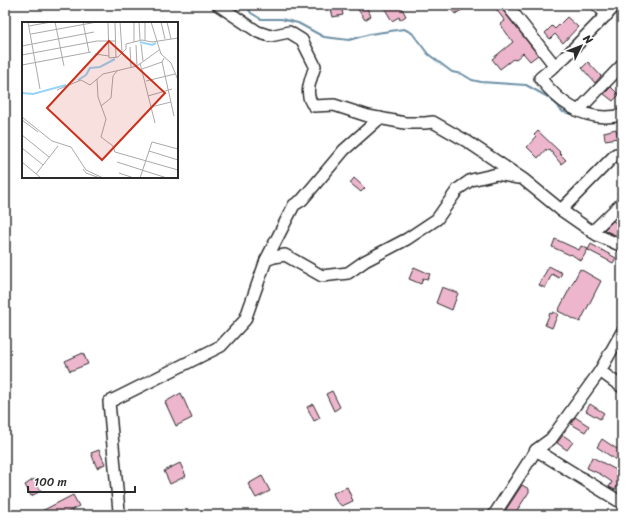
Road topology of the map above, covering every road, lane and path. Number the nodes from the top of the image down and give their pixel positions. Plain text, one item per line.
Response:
1 (218, 5) edge
2 (507, 5) edge
3 (597, 5) edge
4 (616, 5) edge
5 (607, 15) junction
6 (622, 65) edge
7 (555, 66) junction
8 (578, 111) junction
9 (622, 115) edge
10 (380, 118) junction
11 (616, 154) dead end
12 (522, 179) junction
13 (622, 202) edge
14 (561, 210) junction
15 (592, 232) junction
16 (622, 246) edge
17 (266, 260) junction
18 (622, 332) edge
19 (600, 371) junction
20 (622, 387) edge
21 (536, 450) junction
22 (622, 503) edge
23 (117, 515) edge
24 (494, 515) edge

1 - 10 street
2 - 7 street
3 - 5 street
4 - 5 street
5 - 7 street
6 - 8 street
7 - 8 street
8 - 9 street
10 - 12 street
10 - 17 street
11 - 14 street
12 - 14 street
12 - 17 street
13 - 15 street
14 - 15 street
15 - 16 street
17 - 23 street
18 - 19 street
19 - 20 street
19 - 21 street
21 - 22 street
21 - 24 street

